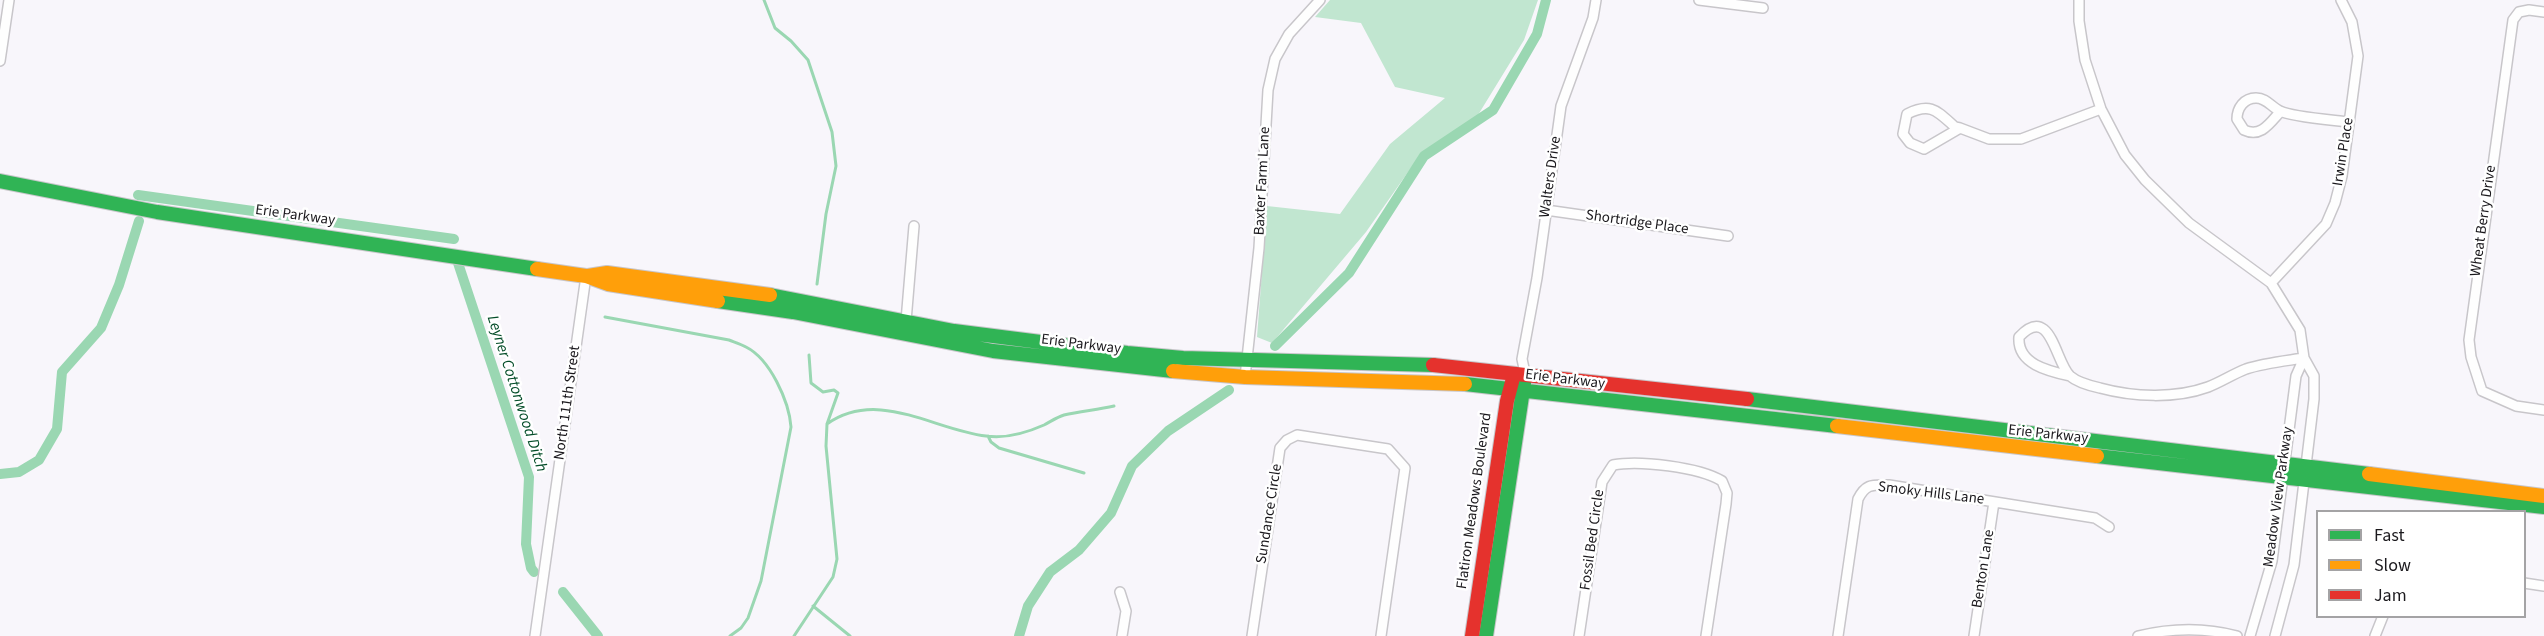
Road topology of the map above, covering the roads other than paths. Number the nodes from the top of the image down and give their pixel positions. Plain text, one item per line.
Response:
1 (9, 0) edge
2 (1320, 0) edge
3 (1596, 0) edge
4 (1699, 0) edge
5 (2079, 0) edge
6 (2342, 0) edge
7 (1763, 8) dead end
8 (2544, 12) edge
9 (0, 61) edge
10 (2102, 110) junction
11 (2280, 111) junction
12 (2349, 122) junction
13 (1960, 129) junction
14 (0, 181) edge
15 (1546, 210) junction
16 (914, 226) dead end
17 (1728, 236) dead end
18 (586, 276) junction
19 (2271, 283) junction
20 (906, 321) junction
21 (2304, 358) junction
22 (1246, 360) junction
23 (1521, 368) junction
24 (2070, 376) junction
25 (1245, 377) junction
26 (1516, 390) junction
27 (2544, 410) edge
28 (2285, 471) junction
29 (2305, 474) junction
30 (2544, 496) edge
31 (1994, 502) junction
32 (2544, 507) edge
33 (2109, 527) dead end
34 (2526, 583) edge
35 (2544, 586) edge
36 (1120, 592) dead end
37 (2382, 618) edge
38 (535, 636) edge
39 (1122, 636) edge
40 (1252, 636) edge
41 (1381, 636) edge
42 (1472, 636) edge
43 (1486, 636) edge
44 (1579, 636) edge
45 (1706, 636) edge
46 (1838, 636) edge
47 (1974, 636) edge
48 (2138, 636) edge
49 (2237, 636) edge
50 (2250, 636) edge
51 (2275, 636) edge
52 (2375, 636) edge

1 - 9 street
2 - 22 street, Baxter Farm Lane
3 - 15 street, Walters Drive
4 - 7 street
5 - 10 street, Meadow View Parkway
6 - 12 street, Irwin Place
8 - 27 street, Wheat Berry Drive
10 - 13 street
10 - 19 street, Meadow View Parkway
11 - 11 street
11 - 12 street
12 - 19 street, Irwin Place
13 - 13 street
14 - 18 main road, Erie Parkway
15 - 17 street, Shortridge Place
15 - 23 street, Walters Drive
16 - 20 street
18 - 20 main road, Erie Parkway
18 - 25 main road, Erie Parkway
18 - 38 street, North 111th Street
19 - 21 street, Meadow View Parkway
20 - 22 main road, Erie Parkway
21 - 24 street
21 - 28 street, Meadow View Parkway
21 - 29 street, Meadow View Parkway
22 - 23 main road, Erie Parkway
22 - 25 street, Baxter Farm Lane
23 - 26 main road, Flatiron Meadows Boulevard
23 - 28 main road, Erie Parkway
24 - 24 street
25 - 26 main road, Erie Parkway
26 - 28 main road, Erie Parkway
26 - 42 main road, Flatiron Meadows Boulevard
26 - 43 main road, Flatiron Meadows Boulevard
28 - 29 main road, Erie Parkway
28 - 50 street, Meadow View Parkway
29 - 30 main road, Erie Parkway
29 - 32 main road, Erie Parkway
29 - 51 street, Meadow View Parkway
31 - 33 street, Smoky Hills Lane
31 - 46 street, Smoky Hills Lane
31 - 47 street, Benton Lane
34 - 35 street
36 - 39 street
37 - 52 street
40 - 41 street, Sundance Circle
44 - 45 street, Fossil Bed Circle
48 - 49 street

